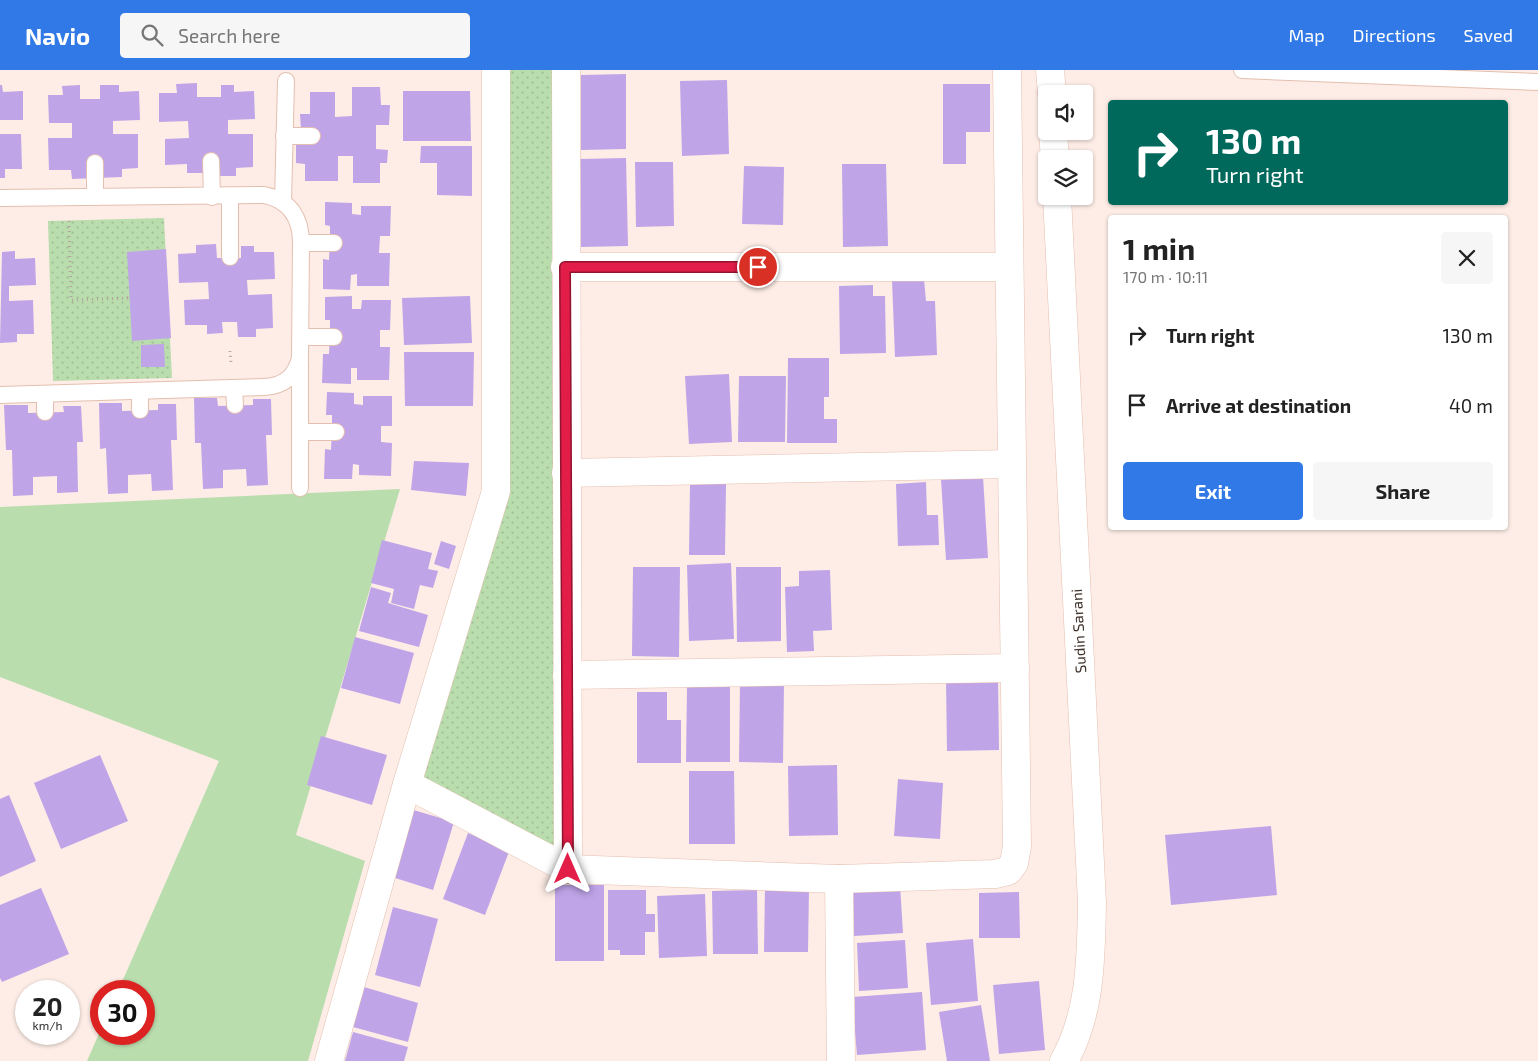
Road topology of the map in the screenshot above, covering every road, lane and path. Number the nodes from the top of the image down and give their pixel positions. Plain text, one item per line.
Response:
1 (496, 70) edge
2 (566, 70) edge
3 (1008, 70) edge
4 (1050, 70) edge
5 (1242, 70) edge
6 (286, 81) dead end
7 (1538, 82) edge
8 (1051, 85) edge
9 (284, 136) junction
10 (312, 136) dead end
11 (211, 161) dead end
12 (95, 163) dead end
13 (212, 196) junction
14 (230, 196) junction
15 (69, 197) junction
16 (95, 197) junction
17 (0, 198) edge
18 (283, 202) junction
19 (1057, 205) edge
20 (301, 243) junction
21 (334, 243) dead end
22 (230, 258) dead end
23 (565, 267) junction
24 (1009, 267) junction
25 (130, 298) dead end
26 (300, 337) junction
27 (334, 337) dead end
28 (300, 358) junction
29 (234, 388) junction
30 (140, 390) junction
31 (44, 394) junction
32 (0, 395) edge
33 (235, 405) dead end
34 (140, 410) dead end
35 (45, 412) dead end
36 (300, 432) junction
37 (336, 432) dead end
38 (1010, 464) junction
39 (566, 473) junction
40 (300, 488) dead end
41 (1015, 668) junction
42 (567, 675) junction
43 (407, 784) junction
44 (568, 869) junction
45 (839, 879) junction
46 (329, 1061) edge
47 (841, 1061) edge
48 (1064, 1061) edge

1 - 43 street
2 - 23 street
3 - 24 street
4 - 8 street
5 - 7 lane
6 - 9 lane
9 - 10 lane
9 - 18 lane
11 - 13 lane
12 - 16 lane
13 - 14 lane
13 - 16 lane
14 - 18 lane
14 - 22 lane
15 - 16 lane
15 - 17 lane
15 - 25 path
18 - 20 lane
19 - 48 street, Sudin Sarani
20 - 21 lane
20 - 26 lane
23 - 24 street
23 - 39 street
24 - 38 street
26 - 27 lane
26 - 28 lane
28 - 29 lane
28 - 36 lane
29 - 30 lane
29 - 33 lane
30 - 31 lane
30 - 34 lane
31 - 32 lane
31 - 35 lane
36 - 37 lane
36 - 40 lane
38 - 39 street
38 - 41 street
39 - 42 street
41 - 42 street
41 - 45 street
42 - 44 street
43 - 44 street
43 - 46 street
44 - 45 street
45 - 47 street

